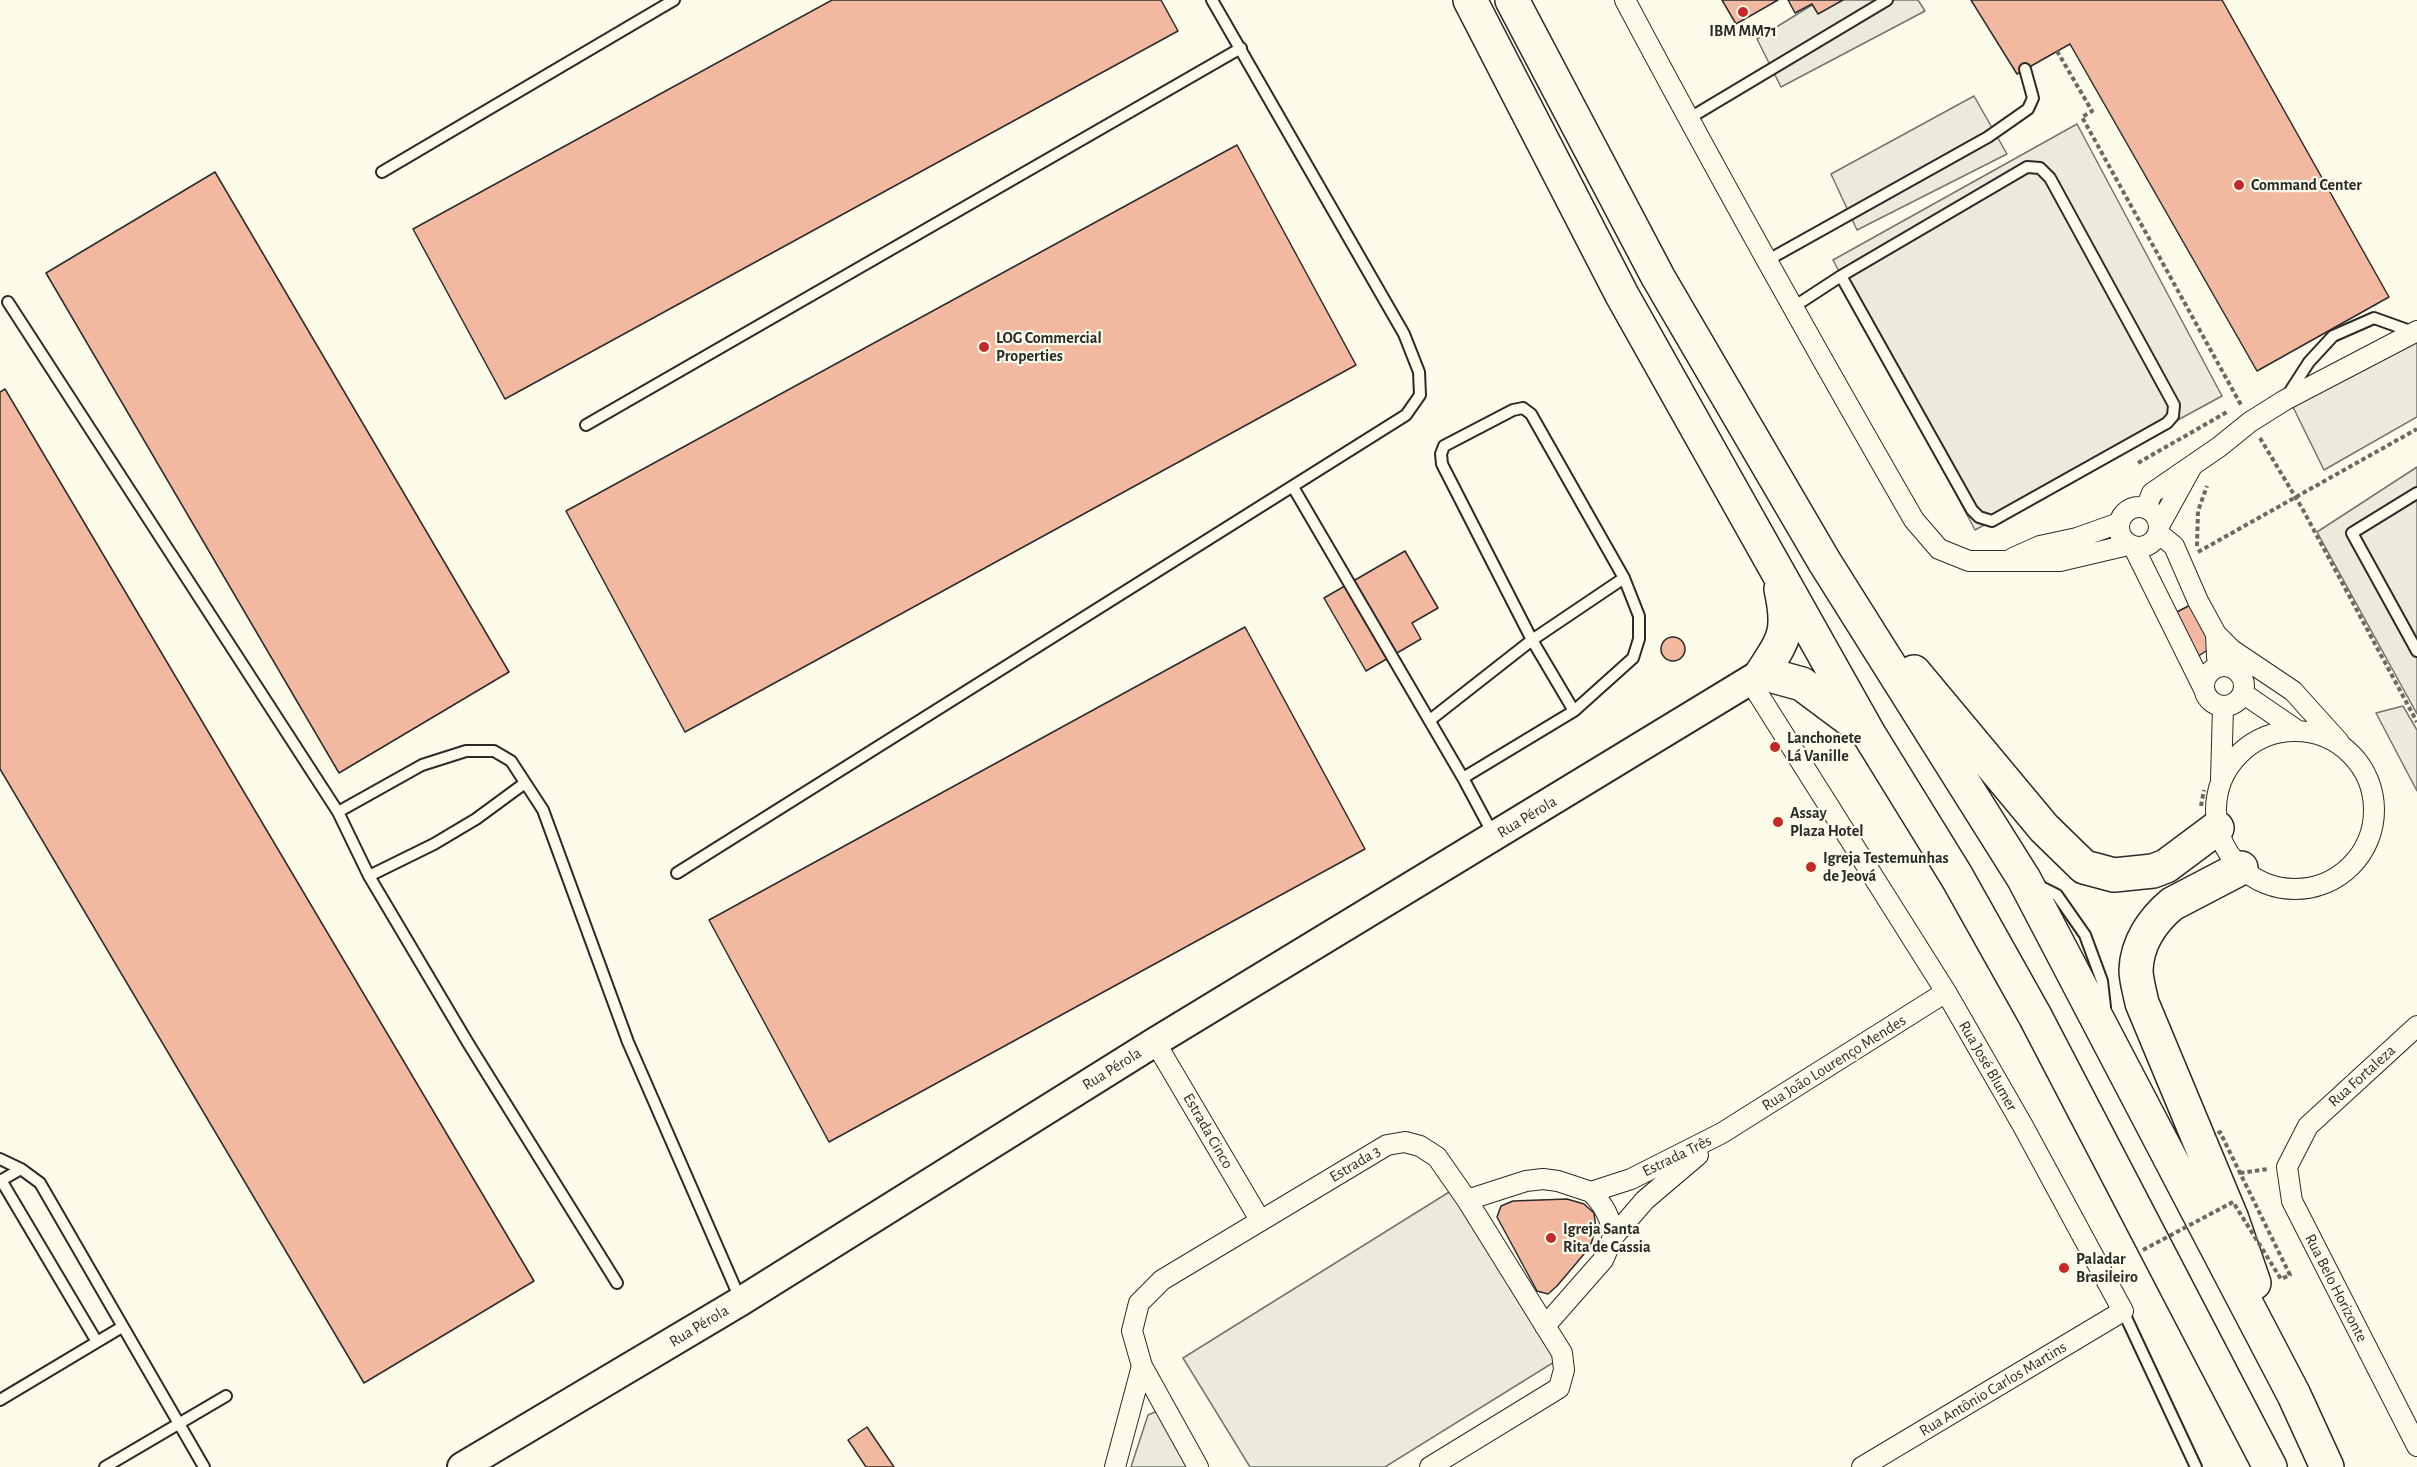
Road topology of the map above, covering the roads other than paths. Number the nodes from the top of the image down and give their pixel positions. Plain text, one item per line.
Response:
1 (674, 0) edge
2 (1212, 0) edge
3 (1470, 0) edge
4 (1512, 0) edge
5 (1625, 0) edge
6 (1887, 0) edge
7 (1241, 48) junction
8 (2025, 69) dead end
9 (1688, 119) junction
10 (382, 172) dead end
11 (1768, 260) junction
12 (1841, 276) junction
13 (9, 302) dead end
14 (1792, 308) junction
15 (2415, 332) edge
16 (2285, 400) junction
17 (586, 425) dead end
18 (2193, 465) junction
19 (1293, 487) junction
20 (2417, 493) edge
21 (2146, 508) junction
22 (2119, 523) junction
23 (2159, 530) junction
24 (2131, 547) junction
25 (1768, 558) junction
26 (1824, 561) junction
27 (2008, 561) junction
28 (1624, 578) junction
29 (2216, 634) junction
30 (1532, 640) junction
31 (2417, 651) edge
32 (2230, 667) junction
33 (1756, 677) junction
34 (2204, 689) junction
35 (2244, 694) junction
36 (2223, 707) junction
37 (1574, 711) junction
38 (1430, 720) junction
39 (2298, 731) junction
40 (1870, 736) junction
41 (2345, 748) junction
42 (1463, 778) junction
43 (525, 783) junction
44 (2213, 783) junction
45 (338, 812) junction
46 (2208, 822) junction
47 (1494, 837) junction
48 (2241, 868) junction
49 (676, 873) dead end
50 (369, 876) junction
51 (1946, 992) junction
52 (2417, 1026) edge
53 (1155, 1042) junction
54 (2308, 1126) joint
55 (1722, 1133) junction
56 (0, 1159) edge
57 (21, 1169) junction
58 (1, 1181) edge
59 (1591, 1192) junction
60 (1467, 1200) junction
61 (1260, 1220) junction
62 (1613, 1237) junction
63 (617, 1283) dead end
64 (741, 1301) junction
65 (2124, 1311) junction
66 (1545, 1326) junction
67 (122, 1327) junction
68 (97, 1342) junction
69 (1142, 1366) junction
70 (2294, 1395) junction
71 (226, 1396) dead end
72 (0, 1400) edge
73 (178, 1424) junction
74 (2417, 1446) edge
75 (105, 1467) edge
76 (204, 1467) edge
77 (462, 1467) edge
78 (1114, 1467) edge
79 (1198, 1467) edge
80 (1430, 1467) edge
81 (1862, 1467) edge
82 (2196, 1467) edge
83 (2270, 1467) edge
84 (2327, 1467) edge

1 - 10 lane
2 - 7 lane
3 - 25 highway
4 - 26 highway
5 - 9 street
6 - 9 lane
7 - 17 lane
7 - 19 lane
8 - 11 lane
9 - 11 street
11 - 14 street
12 - 12 lane
12 - 14 lane
13 - 45 lane
14 - 27 street
15 - 16 street
15 - 16 lane
16 - 18 street
18 - 21 street
18 - 23 street
19 - 38 lane
19 - 49 lane
20 - 31 lane
21 - 22 street
21 - 23 street
22 - 24 street
22 - 27 street
23 - 24 street
23 - 29 street
24 - 27 street
24 - 34 street
25 - 33 highway
25 - 40 highway
26 - 46 highway
26 - 70 highway
28 - 30 lane
28 - 30 lane
28 - 37 lane
29 - 32 street
29 - 41 street
30 - 37 lane
30 - 38 lane
32 - 34 street
32 - 35 street
33 - 40 highway
33 - 47 street, Rua Pérola
33 - 51 street, Rua José Blumer
34 - 36 street
35 - 36 street
35 - 39 street
36 - 44 street
37 - 42 lane
38 - 42 lane
39 - 41 street
39 - 44 street
40 - 83 highway
41 - 48 street
42 - 47 lane
43 - 45 lane
43 - 50 lane
43 - 64 lane
44 - 46 street
45 - 50 lane
46 - 48 street
47 - 53 street, Rua Pérola
48 - 70 highway
50 - 63 lane
51 - 55 street, Rua João Lourenço Mendes
51 - 65 street, Rua José Blumer
52 - 54 street, Rua Fortaleza
53 - 61 street, Estrada Cinco
53 - 64 street, Rua Pérola
54 - 74 street, Rua Belo Horizonte
55 - 59 street, Estrada Três
55 - 62 street, Estrada Três
56 - 57 lane
57 - 58 lane
57 - 67 lane
58 - 68 lane
59 - 60 street
59 - 62 street
60 - 61 street, Estrada 3
60 - 66 street, Estrada 3
61 - 69 street, Estrada 3
62 - 66 street, Estrada Três
64 - 77 street, Rua Pérola
65 - 81 street, Rua Antônio Carlos Martins
65 - 82 lane, Rua José Blumer
66 - 80 street, Estrada 3
67 - 68 lane
67 - 73 lane
68 - 72 lane
69 - 78 street
69 - 79 street, Estrada 3
70 - 84 highway
71 - 73 lane
73 - 75 lane
73 - 76 lane

